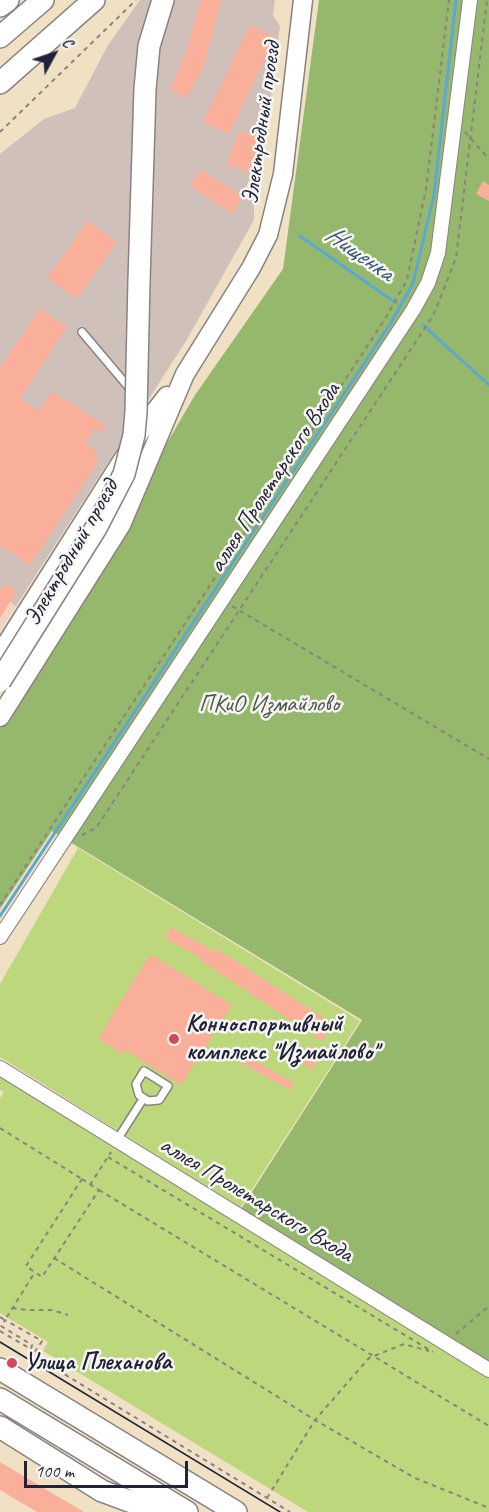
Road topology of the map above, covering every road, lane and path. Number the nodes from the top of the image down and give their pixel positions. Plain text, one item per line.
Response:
1 (8, 0) edge
2 (43, 0) edge
3 (94, 0) edge
4 (136, 0) edge
5 (163, 0) edge
6 (303, 0) edge
7 (448, 0) edge
8 (470, 0) edge
9 (487, 0) edge
10 (0, 6) edge
11 (0, 37) edge
12 (50, 39) junction
13 (442, 56) junction
14 (448, 57) dead end
15 (0, 82) edge
16 (0, 93) edge
17 (456, 122) junction
18 (0, 132) edge
19 (471, 140) junction
20 (489, 159) edge
21 (426, 189) junction
22 (432, 190) dead end
23 (379, 328) junction
24 (383, 331) dead end
25 (82, 332) dead end
26 (185, 374) junction
27 (333, 397) junction
28 (338, 400) dead end
29 (153, 414) junction
30 (278, 482) junction
31 (282, 484) dead end
32 (221, 600) junction
33 (239, 610) junction
34 (0, 654) edge
35 (0, 681) edge
36 (1, 715) edge
37 (489, 759) edge
38 (62, 844) junction
39 (0, 905) edge
40 (0, 937) edge
41 (0, 1068) edge
42 (143, 1099) junction
43 (0, 1128) edge
44 (116, 1143) junction
45 (108, 1157) junction
46 (82, 1179) junction
47 (90, 1185) junction
48 (99, 1190) junction
49 (54, 1258) junction
50 (35, 1272) junction
51 (489, 1306) edge
52 (12, 1308) junction
53 (68, 1315) dead end
54 (0, 1317) edge
55 (5, 1320) junction
56 (0, 1330) edge
57 (454, 1336) dead end
58 (375, 1357) junction
59 (0, 1369) edge
60 (489, 1370) edge
61 (0, 1399) edge
62 (315, 1420) junction
63 (489, 1426) edge
64 (0, 1427) edge
65 (102, 1491) junction
66 (267, 1498) junction
67 (489, 1508) edge
68 (136, 1512) edge
69 (159, 1512) edge
70 (188, 1512) edge
71 (236, 1512) edge
72 (290, 1512) edge

1 - 10 main road
2 - 11 main road
3 - 12 main road
4 - 18 path
5 - 35 main road, bridge
6 - 26 street, Электродный проезд
7 - 13 path
8 - 17 street, аллея Пролетарского Входа
9 - 19 path
12 - 15 main road
12 - 16 main road
13 - 14 path
13 - 21 path
17 - 19 path
17 - 32 street, аллея Пролетарского Входа
19 - 20 path
19 - 33 path
21 - 22 path
21 - 23 path
23 - 24 path
23 - 27 path
25 - 29 lane
26 - 29 street, Электродный проезд
26 - 36 street, Электродный проезд
27 - 28 path
27 - 30 path
29 - 34 street, Электродный проезд
30 - 31 path
30 - 39 path
32 - 33 path
32 - 38 street, аллея Пролетарского Входа
33 - 37 path
33 - 38 path
38 - 40 street, аллея Пролетарского Входа
41 - 44 street, аллея Пролетарского Входа
42 - 42 lane
42 - 44 lane
43 - 46 path
44 - 45 path
44 - 60 street, аллея Пролетарского Входа
45 - 47 path
45 - 58 path
46 - 47 path
46 - 50 path
47 - 48 path
48 - 49 path
48 - 58 path
49 - 50 path
49 - 62 path
50 - 52 path
51 - 57 path
52 - 53 path
52 - 55 path
54 - 55 path
55 - 56 path
55 - 66 path
58 - 62 path
58 - 63 path
59 - 71 main road
61 - 70 main road
62 - 66 path
62 - 67 path
64 - 65 main road
65 - 68 street
65 - 69 main road
66 - 72 path

